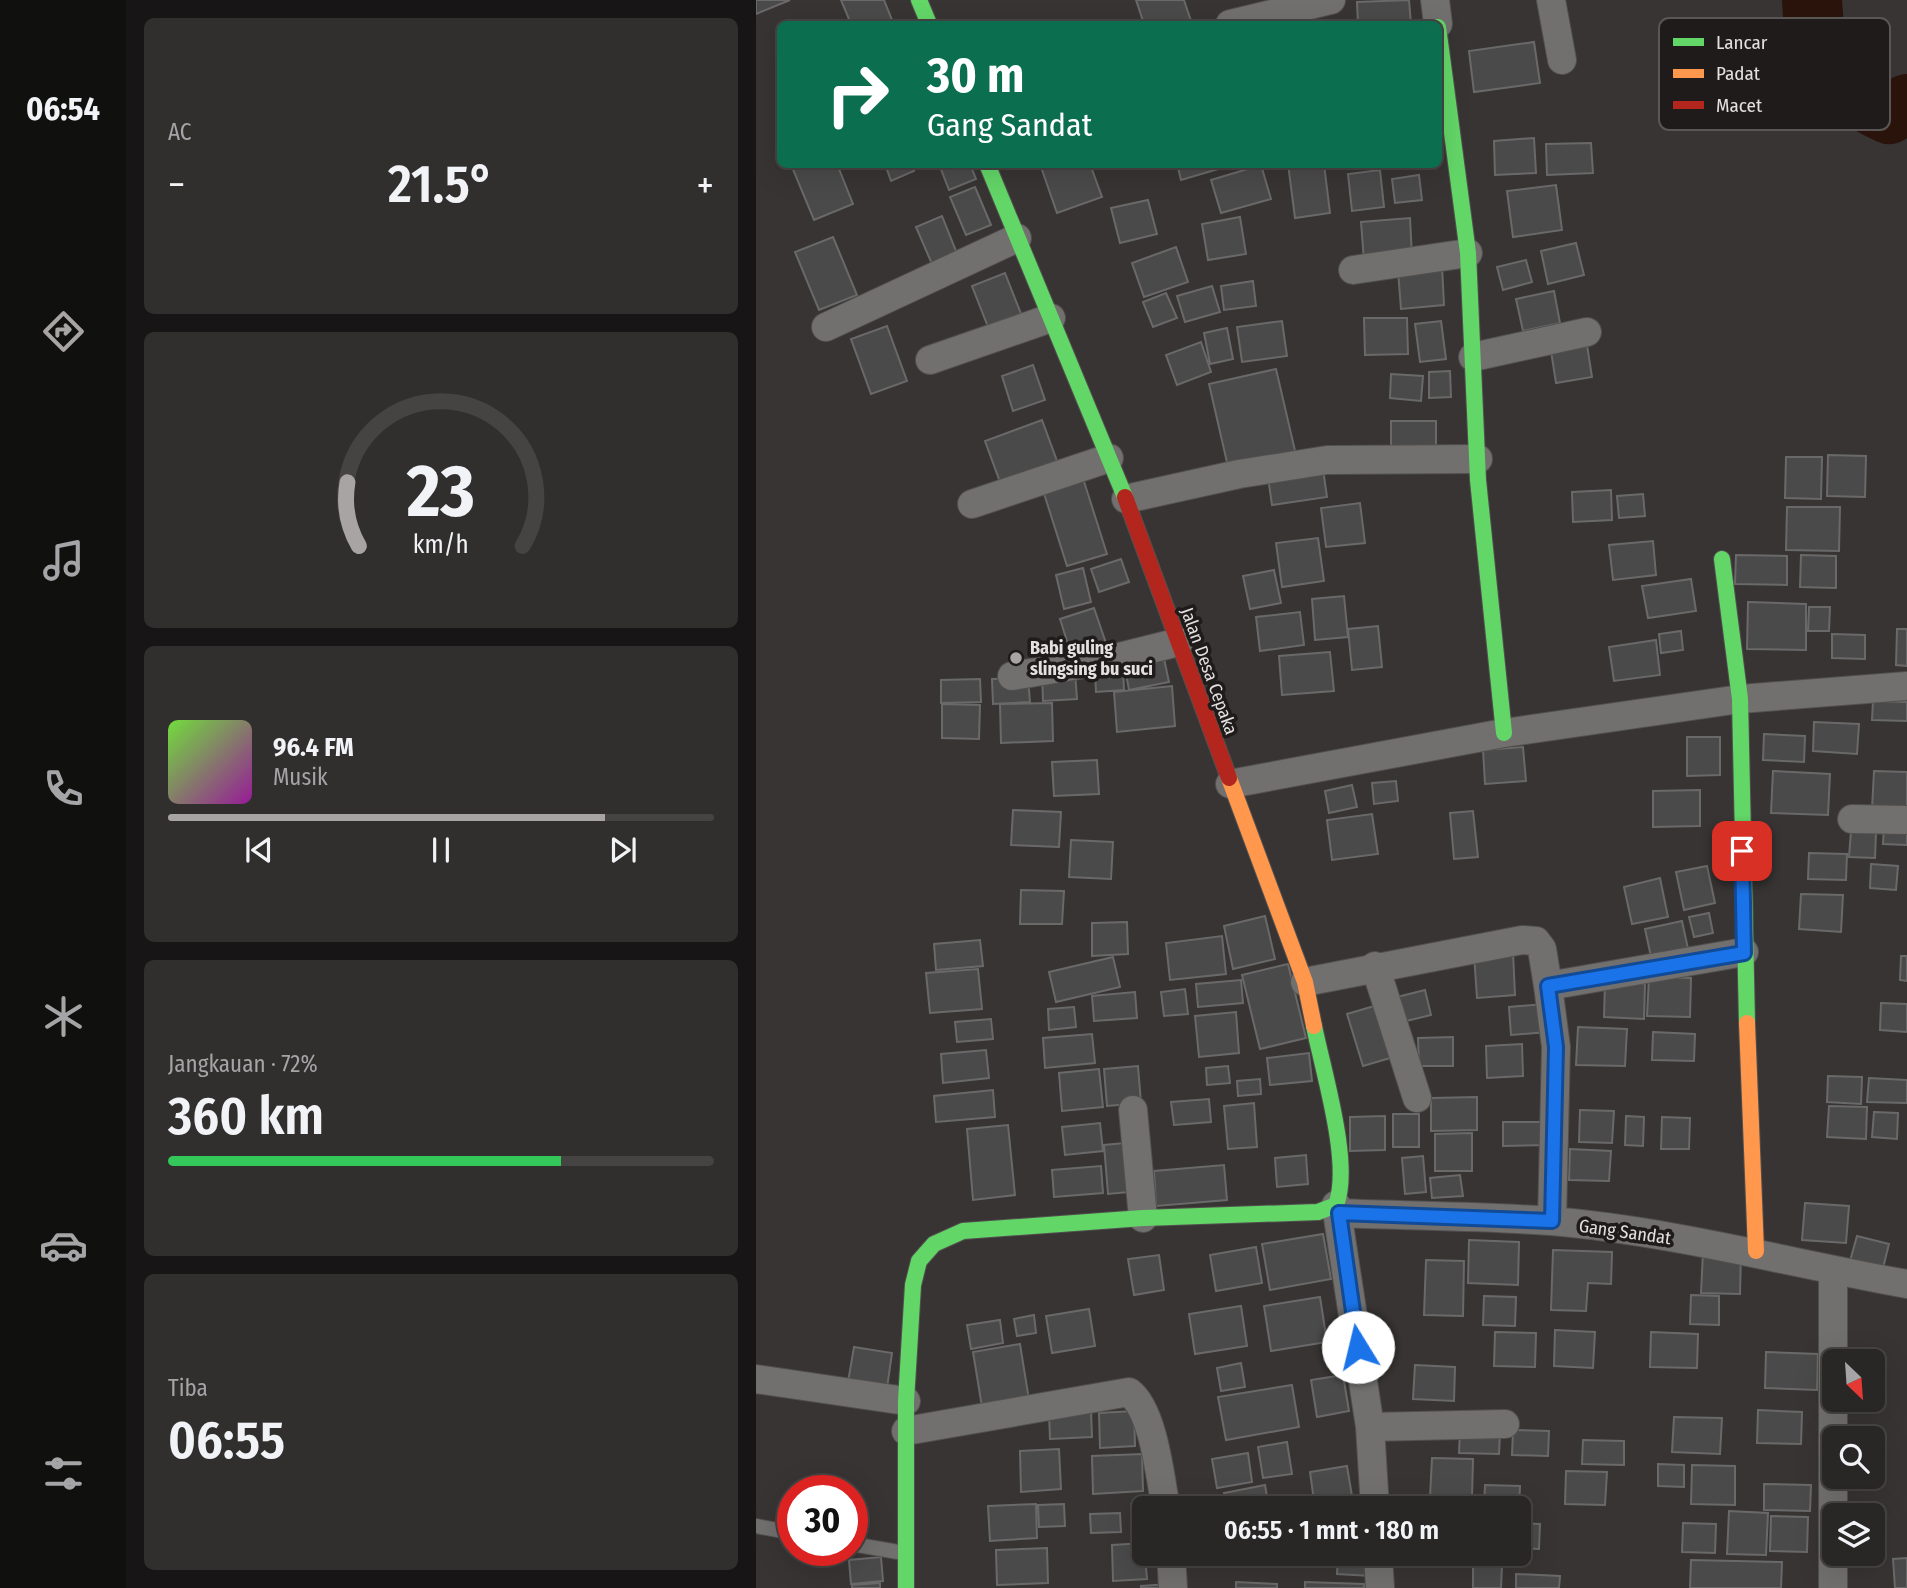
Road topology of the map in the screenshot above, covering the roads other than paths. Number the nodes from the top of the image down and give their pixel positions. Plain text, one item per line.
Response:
1 (919, 0) edge
2 (1331, 0) edge
3 (1435, 0) edge
4 (1551, 0) edge
5 (1264, 7) edge
6 (928, 21) edge
7 (1236, 21) edge
8 (1437, 21) edge
9 (1442, 56) edge
10 (1562, 60) dead end
11 (989, 168) edge
12 (1017, 238) junction
13 (1468, 253) junction
14 (1353, 270) dead end
15 (1051, 318) junction
16 (826, 327) dead end
17 (1587, 332) dead end
18 (1473, 357) junction
19 (930, 360) dead end
20 (1109, 458) junction
21 (1478, 459) junction
22 (1126, 499) junction
23 (972, 504) dead end
24 (1722, 559) dead end
25 (1179, 642) junction
26 (1012, 676) dead end
27 (1907, 687) edge
28 (1740, 699) junction
29 (1504, 733) junction
30 (1230, 784) junction
31 (1852, 819) dead end
32 (1907, 820) edge
33 (1744, 953) junction
34 (1375, 966) junction
35 (1305, 982) junction
36 (1548, 986) junction
37 (1417, 1098) dead end
38 (1133, 1110) dead end
39 (1338, 1209) junction
40 (1143, 1218) junction
41 (1552, 1221) junction
42 (1756, 1251) junction
43 (1833, 1271) junction
44 (1907, 1284) edge
45 (756, 1379) edge
46 (906, 1401) junction
47 (1505, 1424) dead end
48 (1370, 1427) junction
49 (906, 1431) junction
50 (1163, 1496) edge
51 (1374, 1496) edge
52 (756, 1527) edge
53 (777, 1530) edge
54 (868, 1547) edge
55 (906, 1553) junction
56 (1171, 1566) edge
57 (1379, 1566) edge
58 (906, 1588) edge
59 (1172, 1588) edge
60 (1380, 1588) edge
61 (1833, 1588) edge

1 - 6 street
2 - 5 street
3 - 8 street
4 - 10 street
5 - 7 street
9 - 13 street
11 - 12 street, Jalan Desa Cepaka
12 - 15 street, Jalan Desa Cepaka
12 - 16 street
13 - 14 street
13 - 18 street
15 - 19 street
15 - 20 street, Jalan Desa Cepaka
17 - 18 street
18 - 21 street
20 - 22 street, Jalan Desa Cepaka
20 - 23 street
21 - 22 street
21 - 29 street
22 - 25 street, Jalan Desa Cepaka
24 - 28 street
25 - 26 street
25 - 30 street, Jalan Desa Cepaka
27 - 28 street
28 - 29 street
28 - 33 street
29 - 30 street
30 - 35 street, Jalan Desa Cepaka
31 - 32 street
33 - 36 street
33 - 42 street
34 - 35 street
34 - 36 street
34 - 37 street
35 - 39 street, Jalan Desa Cepaka
36 - 41 street
38 - 40 street
39 - 40 street
39 - 41 street, Gang Sandat
39 - 48 street
40 - 46 street
41 - 42 street, Gang Sandat
42 - 43 street, Gang Sandat
43 - 44 street, Gang Sandat
43 - 61 street
45 - 46 street
46 - 49 street
47 - 48 street
48 - 51 street
49 - 50 street
49 - 55 street
52 - 53 lane
54 - 55 lane
55 - 58 street
56 - 59 street
57 - 60 street

